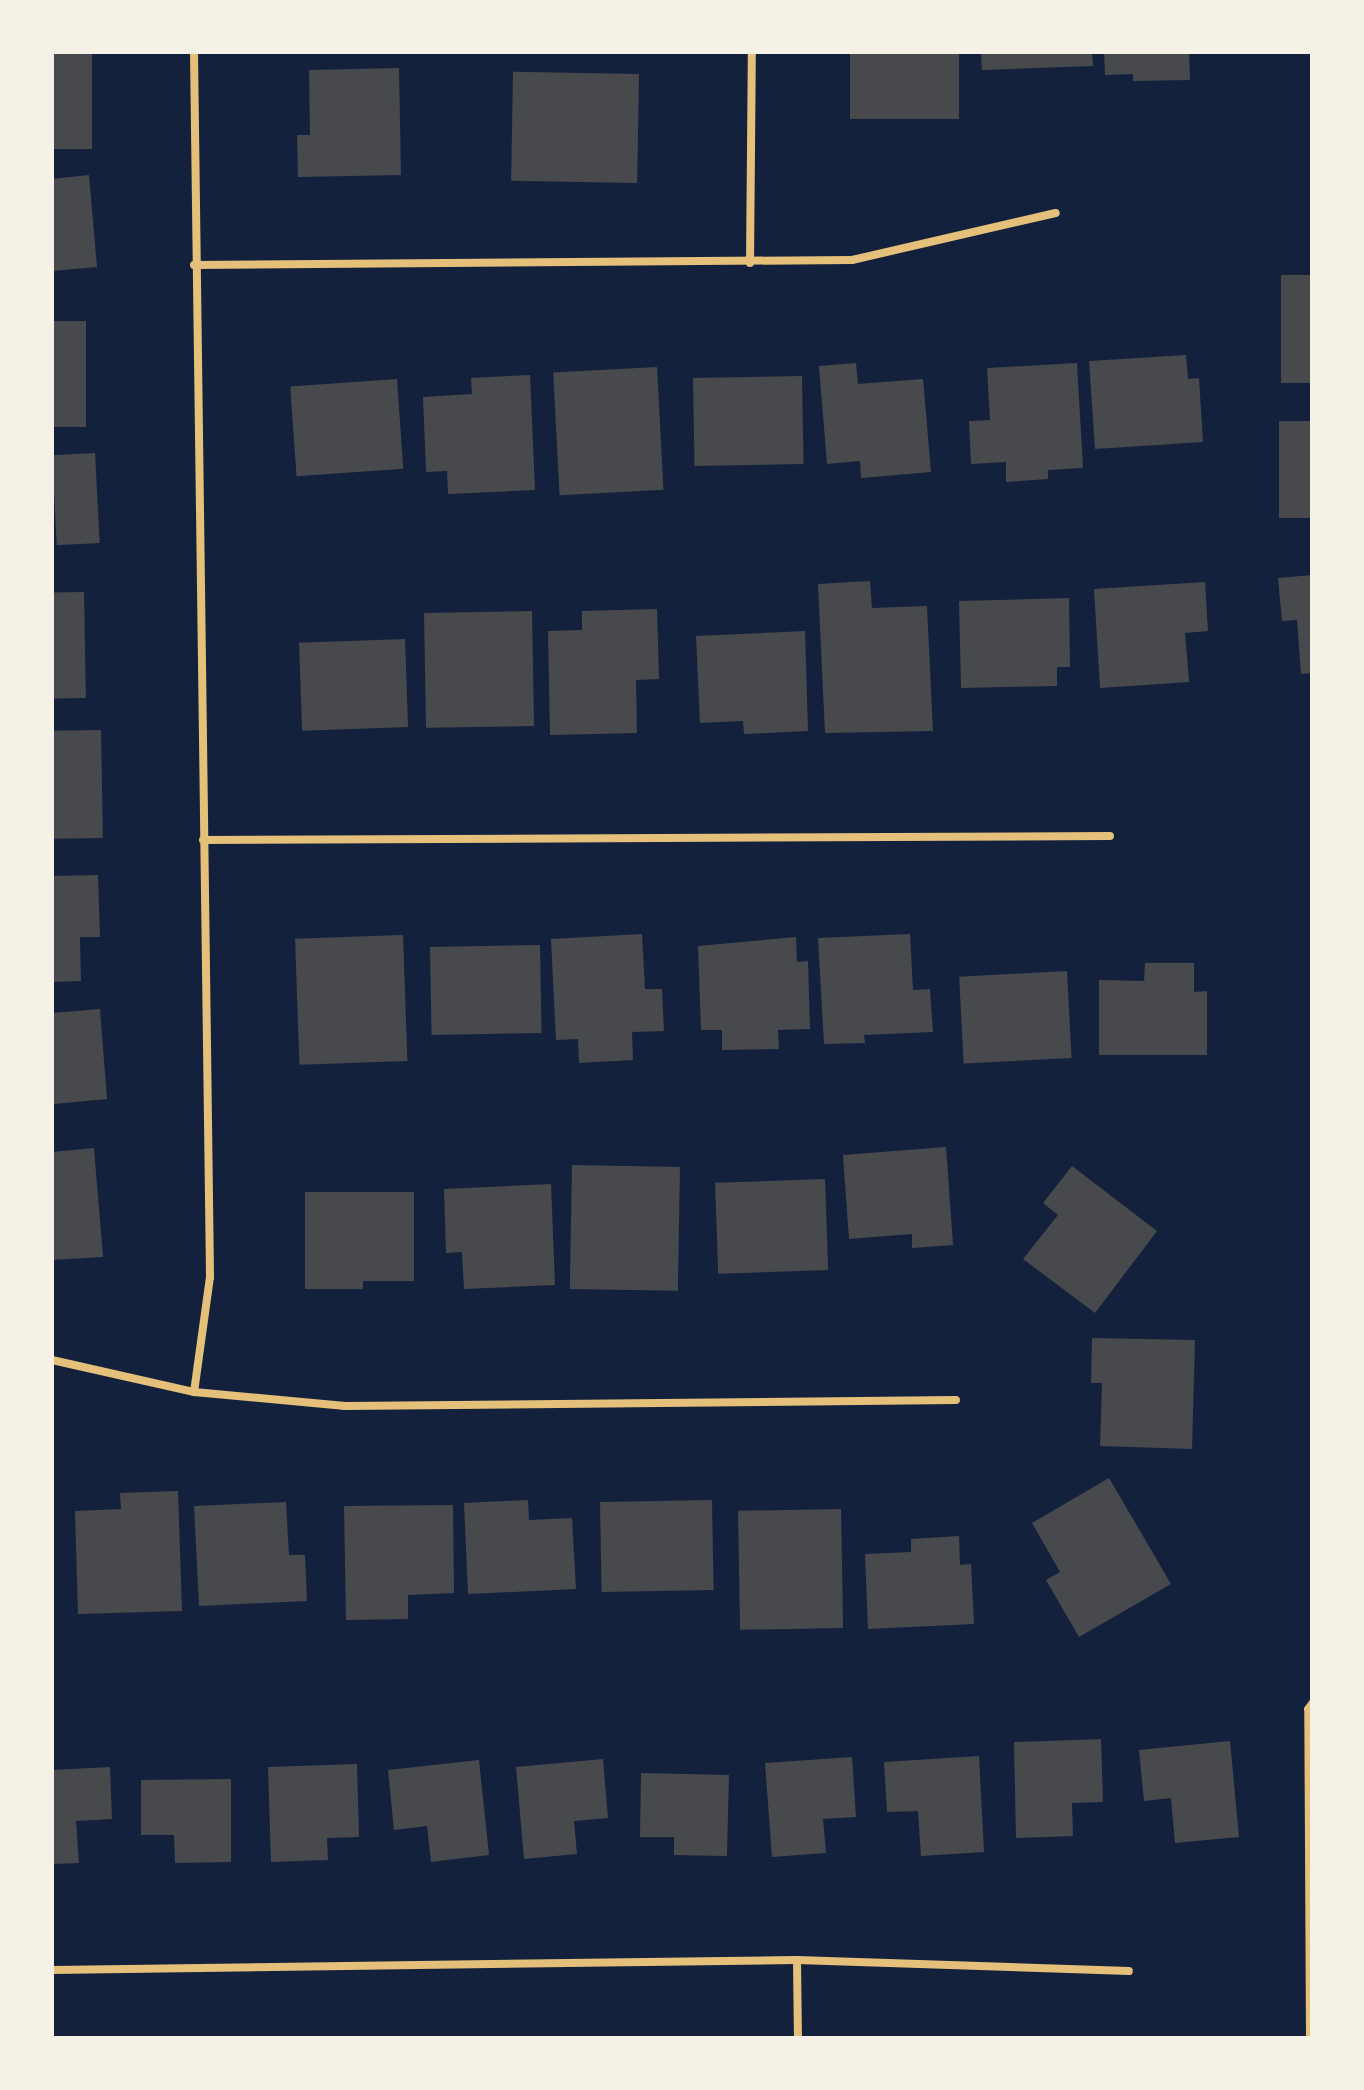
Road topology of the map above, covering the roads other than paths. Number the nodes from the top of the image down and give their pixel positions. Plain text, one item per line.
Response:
1 (194, 52) edge
2 (752, 52) edge
3 (1056, 213) dead end
4 (750, 263) junction
5 (194, 265) junction
6 (1110, 836) dead end
7 (203, 840) junction
8 (52, 1360) edge
9 (194, 1392) junction
10 (956, 1400) dead end
11 (1312, 1702) edge
12 (797, 1960) junction
13 (52, 1970) edge
14 (1129, 1971) dead end
15 (798, 2038) edge
16 (1309, 2038) edge

1 - 5 street
2 - 4 street
3 - 4 street
4 - 5 street
5 - 7 street
6 - 7 street
7 - 9 street
8 - 9 street
9 - 10 street
11 - 16 lane
12 - 13 street
12 - 14 street
12 - 15 street

